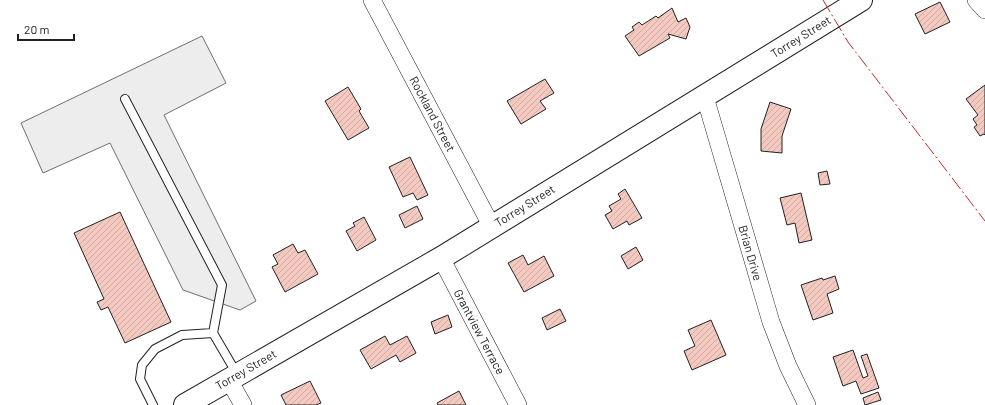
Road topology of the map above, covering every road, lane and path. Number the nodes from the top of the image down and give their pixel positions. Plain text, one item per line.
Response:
1 (372, 0) edge
2 (861, 0) edge
3 (976, 0) edge
4 (985, 10) edge
5 (704, 96) junction
6 (125, 99) dead end
7 (492, 227) junction
8 (441, 258) junction
9 (213, 333) junction
10 (234, 377) junction
11 (153, 405) edge
12 (185, 405) edge
13 (243, 405) edge
14 (518, 405) edge
15 (807, 405) edge

1 - 7 street, Rockland Street
2 - 5 main road, Torrey Street
3 - 4 street
5 - 7 main road, Torrey Street
5 - 15 street, Brian Drive
6 - 9 lane
7 - 8 main road, Torrey Street
8 - 10 main road, Torrey Street
8 - 14 street, Grantview Terrace
9 - 10 lane
9 - 11 lane
10 - 12 main road, Torrey Street
10 - 13 street

